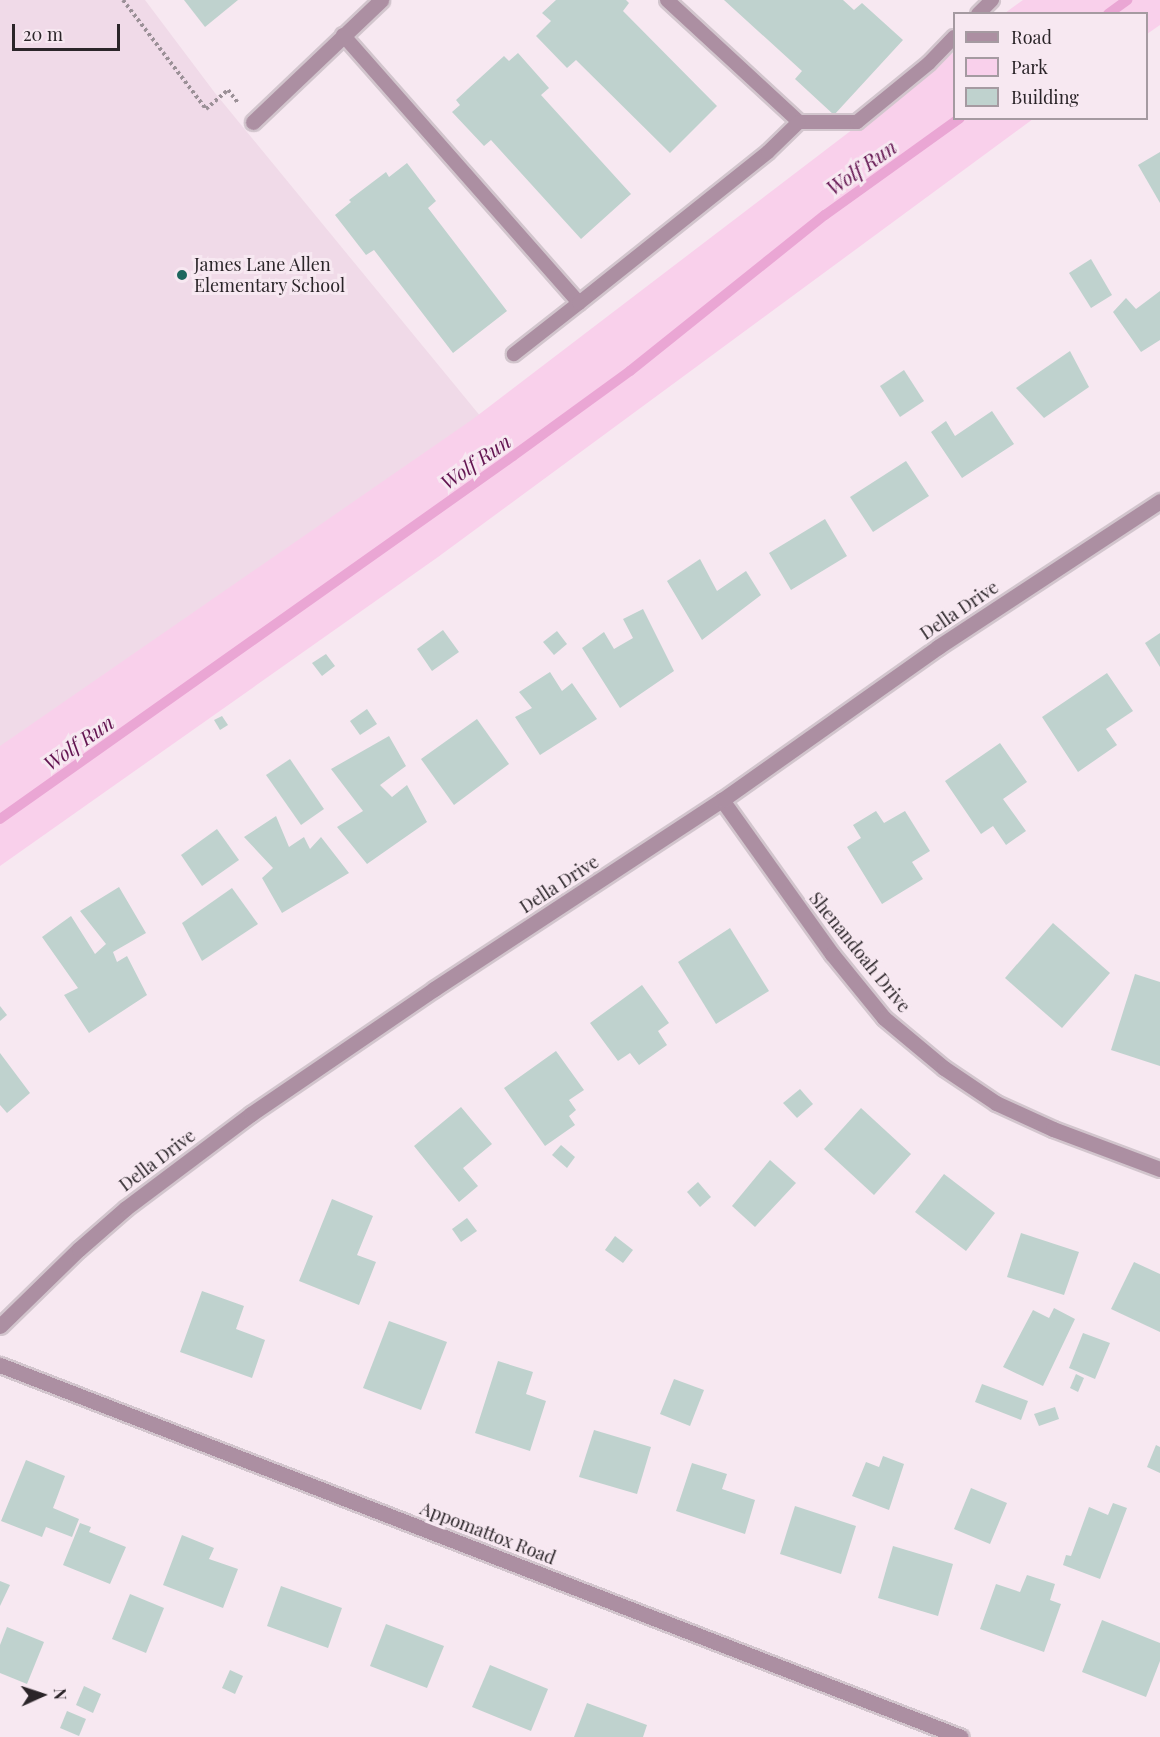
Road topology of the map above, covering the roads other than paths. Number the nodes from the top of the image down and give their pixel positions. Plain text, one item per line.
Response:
1 (381, 0) edge
2 (667, 0) edge
3 (992, 0) edge
4 (980, 12) edge
5 (343, 35) junction
6 (953, 39) edge
7 (253, 122) road end
8 (799, 122) junction
9 (579, 303) junction
10 (514, 354) dead end
11 (1160, 501) edge
12 (722, 801) junction
13 (1160, 1169) edge
14 (0, 1326) edge
15 (0, 1365) edge
16 (962, 1737) edge

1 - 5 street
2 - 8 lane
3 - 4 lane
5 - 7 street
5 - 9 lane
6 - 8 lane
8 - 9 lane
9 - 10 lane
11 - 12 street, Della Drive
12 - 13 street, Shenandoah Drive
12 - 14 street, Della Drive
15 - 16 street, Appomattox Road

